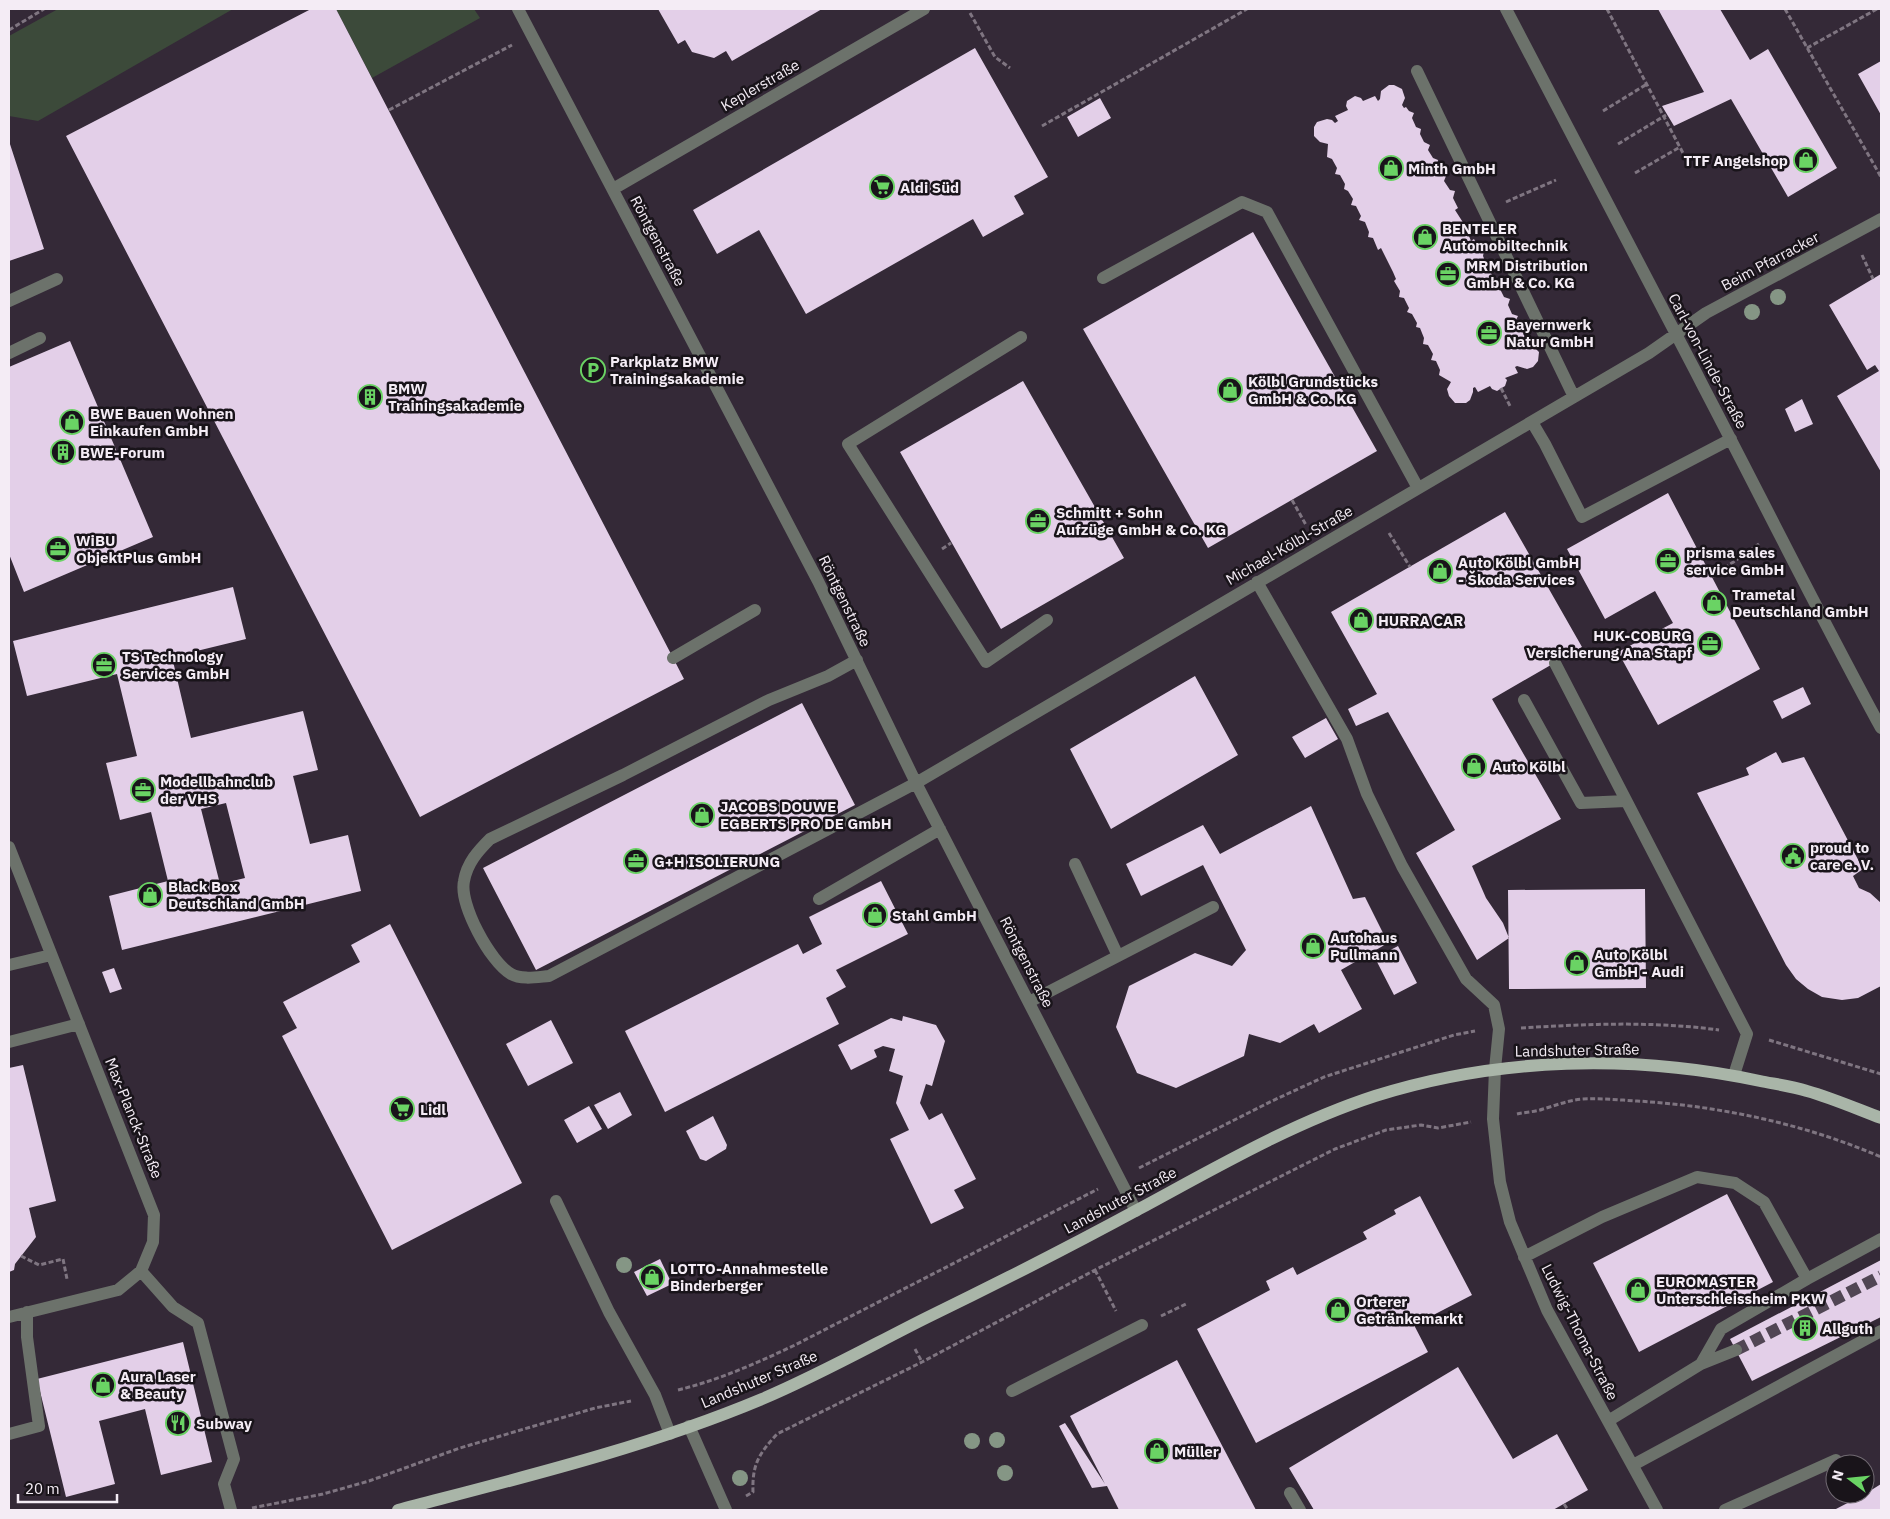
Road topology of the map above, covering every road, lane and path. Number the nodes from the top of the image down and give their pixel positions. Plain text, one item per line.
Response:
1 (44, 9) edge
2 (518, 9) edge
3 (924, 9) edge
4 (1246, 9) edge
5 (1506, 9) edge
6 (1607, 9) edge
7 (1784, 9) edge
8 (1877, 9) edge
9 (970, 13) dead end
10 (9, 30) edge
11 (532, 34) junction
12 (1807, 48) junction
13 (1010, 68) dead end
14 (1417, 71) dead end
15 (1648, 84) junction
16 (389, 110) dead end
17 (1602, 111) dead end
18 (1665, 115) junction
19 (1042, 126) dead end
20 (1618, 144) dead end
21 (1680, 147) junction
22 (1684, 155) dead end
23 (1635, 174) dead end
24 (1881, 176) edge
25 (1556, 180) dead end
26 (613, 189) junction
27 (1503, 204) dead end
28 (1881, 219) edge
29 (1103, 278) dead end
30 (57, 279) dead end
31 (9, 301) edge
32 (1676, 334) junction
33 (1021, 337) dead end
34 (40, 338) dead end
35 (9, 353) edge
36 (1501, 388) dead end
37 (1574, 398) junction
38 (1511, 408) dead end
39 (1532, 422) junction
40 (1731, 439) junction
41 (1418, 488) junction
42 (1292, 500) dead end
43 (1306, 525) dead end
44 (1389, 532) dead end
45 (1751, 549) dead end
46 (1410, 567) dead end
47 (1712, 577) dead end
48 (1257, 582) junction
49 (755, 610) dead end
50 (1047, 620) dead end
51 (673, 658) dead end
52 (856, 660) junction
53 (1555, 663) dead end
54 (1524, 700) dead end
55 (1881, 728) edge
56 (916, 783) junction
57 (1626, 801) junction
58 (940, 829) junction
59 (9, 847) edge
60 (1075, 864) dead end
61 (819, 899) dead end
62 (1213, 907) dead end
63 (51, 955) junction
64 (1118, 956) junction
65 (9, 965) edge
66 (1029, 1002) junction
67 (79, 1024) junction
68 (9, 1042) edge
69 (1495, 1069) junction
70 (1734, 1075) junction
71 (1493, 1118) junction
72 (1881, 1118) edge
73 (1881, 1157) edge
74 (1119, 1177) junction
75 (556, 1201) dead end
76 (1136, 1211) junction
77 (1881, 1239) edge
78 (21, 1256) dead end
79 (1524, 1257) junction
80 (1095, 1270) junction
81 (141, 1271) junction
82 (1807, 1279) junction
83 (67, 1281) dead end
84 (27, 1312) junction
85 (9, 1317) edge
86 (1142, 1325) dead end
87 (1881, 1331) edge
88 (1127, 1332) junction
89 (1736, 1350) tunnel mouth
90 (1701, 1364) junction
91 (696, 1386) dead end
92 (1012, 1392) dead end
93 (595, 1408) dead end
94 (1608, 1421) junction
95 (689, 1426) junction
96 (9, 1434) edge
97 (670, 1434) junction
98 (1633, 1465) junction
99 (1825, 1465) edge
100 (1290, 1493) dead end
101 (1564, 1504) dead end
102 (249, 1508) dead end
103 (725, 1508) edge
104 (231, 1510) edge
105 (398, 1510) edge
106 (1300, 1510) edge
107 (1568, 1510) edge
108 (1657, 1510) edge
109 (1725, 1510) edge

1 - 10 path
2 - 11 street, Röntgenstraße
3 - 26 street, Keplerstraße
4 - 19 path
5 - 32 street, Carl-von-Linde-Straße
6 - 15 path
7 - 12 path
8 - 12 path
9 - 13 path
11 - 16 path
11 - 26 street, Röntgenstraße
12 - 24 path
14 - 37 street
15 - 17 path
15 - 18 path
18 - 20 path
18 - 21 path
21 - 22 path
21 - 23 path
25 - 27 path
26 - 52 street, Röntgenstraße
28 - 32 street, Beim Pfarracker
29 - 41 street
30 - 31 street
32 - 37 street, Michael-Kölbl-Straße
32 - 40 street, Carl-von-Linde-Straße
33 - 50 street
34 - 35 street
36 - 38 path
37 - 39 street, Michael-Kölbl-Straße
39 - 40 street
39 - 41 street, Michael-Kölbl-Straße
40 - 55 street, Carl-von-Linde-Straße
41 - 48 street, Michael-Kölbl-Straße
42 - 43 path
44 - 46 path
45 - 47 path
48 - 56 street, Michael-Kölbl-Straße
48 - 69 street, Ludwig-Thoma-Straße
49 - 51 street
52 - 56 street, Röntgenstraße
52 - 56 street, Michael-Kölbl-Straße
53 - 57 street
54 - 57 street
56 - 58 street, Röntgenstraße
57 - 70 street
58 - 61 street
58 - 66 street, Röntgenstraße
59 - 63 street, Max-Planck-Straße
60 - 64 street
62 - 64 street
63 - 65 street
63 - 67 street, Max-Planck-Straße
64 - 66 street
66 - 74 street, Röntgenstraße
67 - 68 street
67 - 81 street, Max-Planck-Straße
69 - 70 main road, Landshuter Straße
69 - 71 street, Ludwig-Thoma-Straße
69 - 76 main road, Landshuter Straße
70 - 72 main road, Landshuter Straße
71 - 73 path
71 - 79 street, Ludwig-Thoma-Straße
71 - 80 path
74 - 76 street, Röntgenstraße
74 - 91 path, Landshuter Straße
75 - 97 street
76 - 95 main road, Landshuter Straße
77 - 82 street
78 - 83 path
79 - 82 street
79 - 94 street, Ludwig-Thoma-Straße
80 - 88 path
80 - 103 path
81 - 84 street, Max-Planck-Straße
81 - 104 street
82 - 90 street
84 - 85 street, Max-Planck-Straße
84 - 96 street
86 - 88 street
87 - 98 street
88 - 92 street
89 - 90 street
90 - 94 street
93 - 102 path
94 - 98 street, Ludwig-Thoma-Straße
95 - 97 main road, Landshuter Straße
95 - 103 street
97 - 105 main road, Landshuter Straße
98 - 108 street, Ludwig-Thoma-Straße
99 - 109 street
100 - 106 street
101 - 107 path

